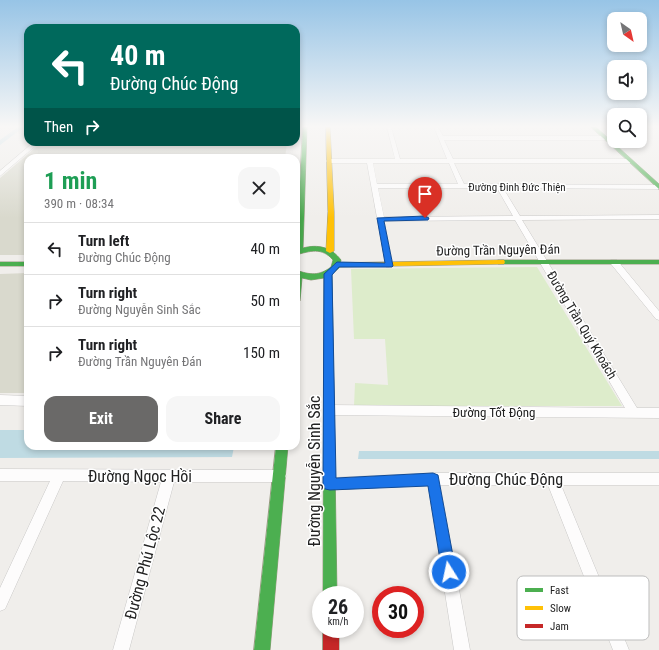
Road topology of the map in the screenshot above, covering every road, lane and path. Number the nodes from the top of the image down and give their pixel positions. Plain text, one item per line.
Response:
1 (19, 157) edge
2 (304, 157) edge
3 (329, 157) edge
4 (448, 157) edge
5 (626, 157) edge
6 (398, 160) joint
7 (329, 161) junction
8 (370, 161) junction
9 (450, 161) junction
10 (630, 161) junction
11 (0, 174) edge
12 (376, 186) junction
13 (462, 187) junction
14 (659, 187) edge
15 (499, 188) junction
16 (300, 210) edge
17 (516, 217) junction
18 (659, 217) edge
19 (380, 219) junction
20 (300, 251) edge
21 (330, 251) junction
22 (544, 261) junction
23 (614, 262) junction
24 (659, 262) edge
25 (0, 264) edge
26 (24, 264) edge
27 (337, 265) junction
28 (389, 266) junction
29 (328, 274) junction
30 (300, 275) edge
31 (659, 317) edge
32 (0, 400) edge
33 (24, 401) edge
34 (329, 410) junction
35 (634, 413) junction
36 (659, 413) edge
37 (282, 450) edge
38 (0, 475) edge
39 (59, 476) junction
40 (169, 476) junction
41 (280, 476) junction
42 (433, 479) junction
43 (552, 479) junction
44 (659, 480) edge
45 (330, 484) junction
46 (591, 576) edge
47 (330, 586) edge
48 (0, 604) edge
49 (330, 638) edge
50 (617, 640) edge
51 (121, 650) edge
52 (262, 650) edge
53 (331, 650) edge
54 (462, 650) edge
55 (621, 650) edge

1 - 11 street
2 - 16 main road
3 - 7 main road
4 - 9 street
5 - 10 main road
6 - 8 street
6 - 9 street
7 - 8 street
7 - 21 main road
8 - 12 street
9 - 10 street
9 - 13 street
10 - 14 main road
12 - 13 street, Đường Đinh Đức Thiện
12 - 19 street
13 - 15 street, Đường Đinh Đức Thiện
14 - 15 street, Đường Đinh Đức Thiện
15 - 17 street, Đường Trần Quý Khoách
17 - 18 street
17 - 19 street
17 - 22 street, Đường Trần Quý Khoách
19 - 28 street
20 - 21 main road
21 - 27 main road
22 - 23 main road, Đường Trần Nguyên Đán
22 - 28 main road, Đường Trần Nguyên Đán
22 - 35 street, Đường Trần Quý Khoách
23 - 24 main road, Đường Trần Nguyên Đán
23 - 31 street
25 - 26 main road
27 - 28 main road, Đường Trần Nguyên Đán
27 - 29 main road
29 - 30 main road
29 - 34 main road, Đường Nguyễn Sinh Sắc
32 - 33 street
34 - 35 street, Đường Tốt Động
34 - 45 main road, Đường Nguyễn Sinh Sắc
35 - 36 street, Đường Tốt Động
37 - 41 main road
38 - 39 street, Đường Ngọc Hồi
39 - 40 street, Đường Ngọc Hồi
39 - 48 street
40 - 41 street, Đường Ngọc Hồi
40 - 51 street, Đường Phú Lộc 22
41 - 52 main road
42 - 43 street, Đường Chúc Động
42 - 45 street, Đường Chúc Động
42 - 54 street
43 - 44 street, Đường Chúc Động
43 - 46 street
45 - 47 main road, Đường Nguyễn Sinh Sắc
49 - 53 main road
50 - 55 street

